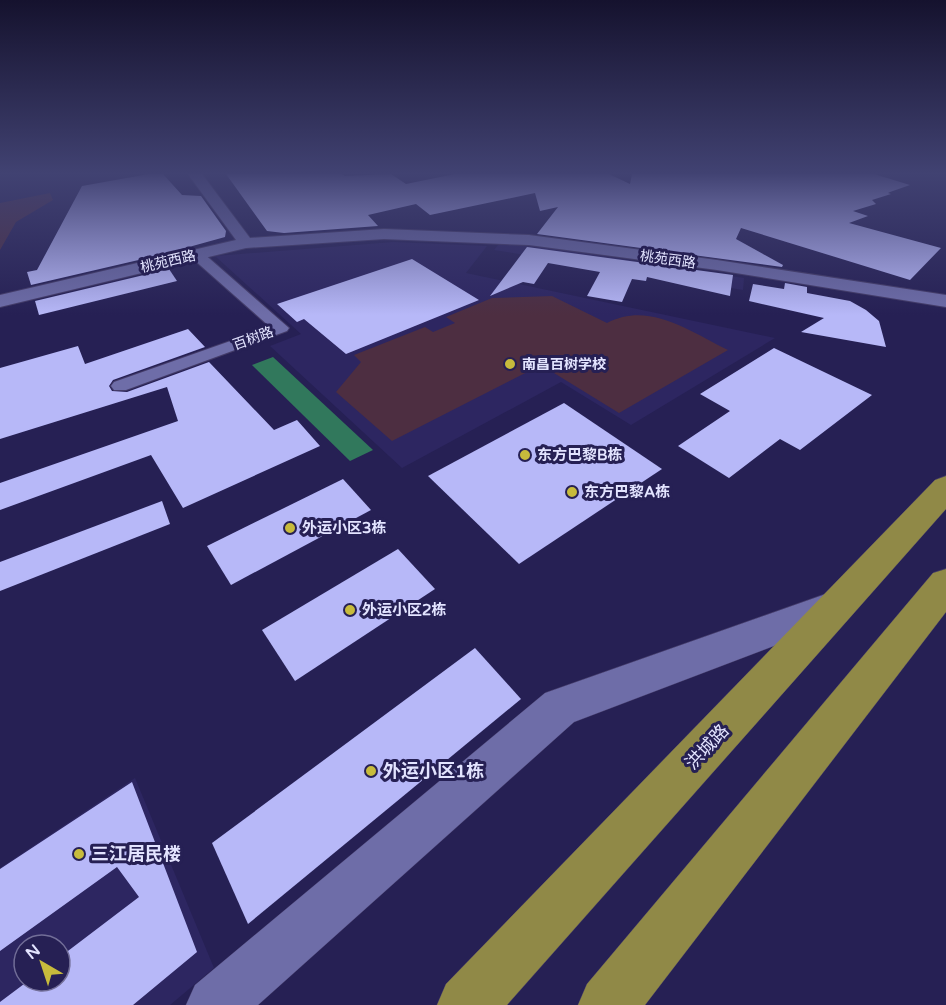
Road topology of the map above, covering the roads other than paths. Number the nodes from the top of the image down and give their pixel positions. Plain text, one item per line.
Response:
1 (230, 221) edge
2 (246, 243) junction
3 (197, 255) junction
4 (919, 297) junction
5 (0, 301) edge
6 (946, 301) edge
7 (946, 320) edge
8 (120, 386) dead end
9 (946, 488) edge
10 (946, 584) edge
11 (837, 606) junction
12 (216, 1005) edge
13 (467, 1005) edge
14 (608, 1005) edge

1 - 2 street
2 - 3 street, 桃苑西路
2 - 4 street, 桃苑西路
3 - 5 street, 桃苑西路
3 - 8 street, 百树路
4 - 6 street, 桃苑西路
4 - 7 street
9 - 11 highway, 洪城路
10 - 14 highway
11 - 12 main road
11 - 13 highway, 洪城路

